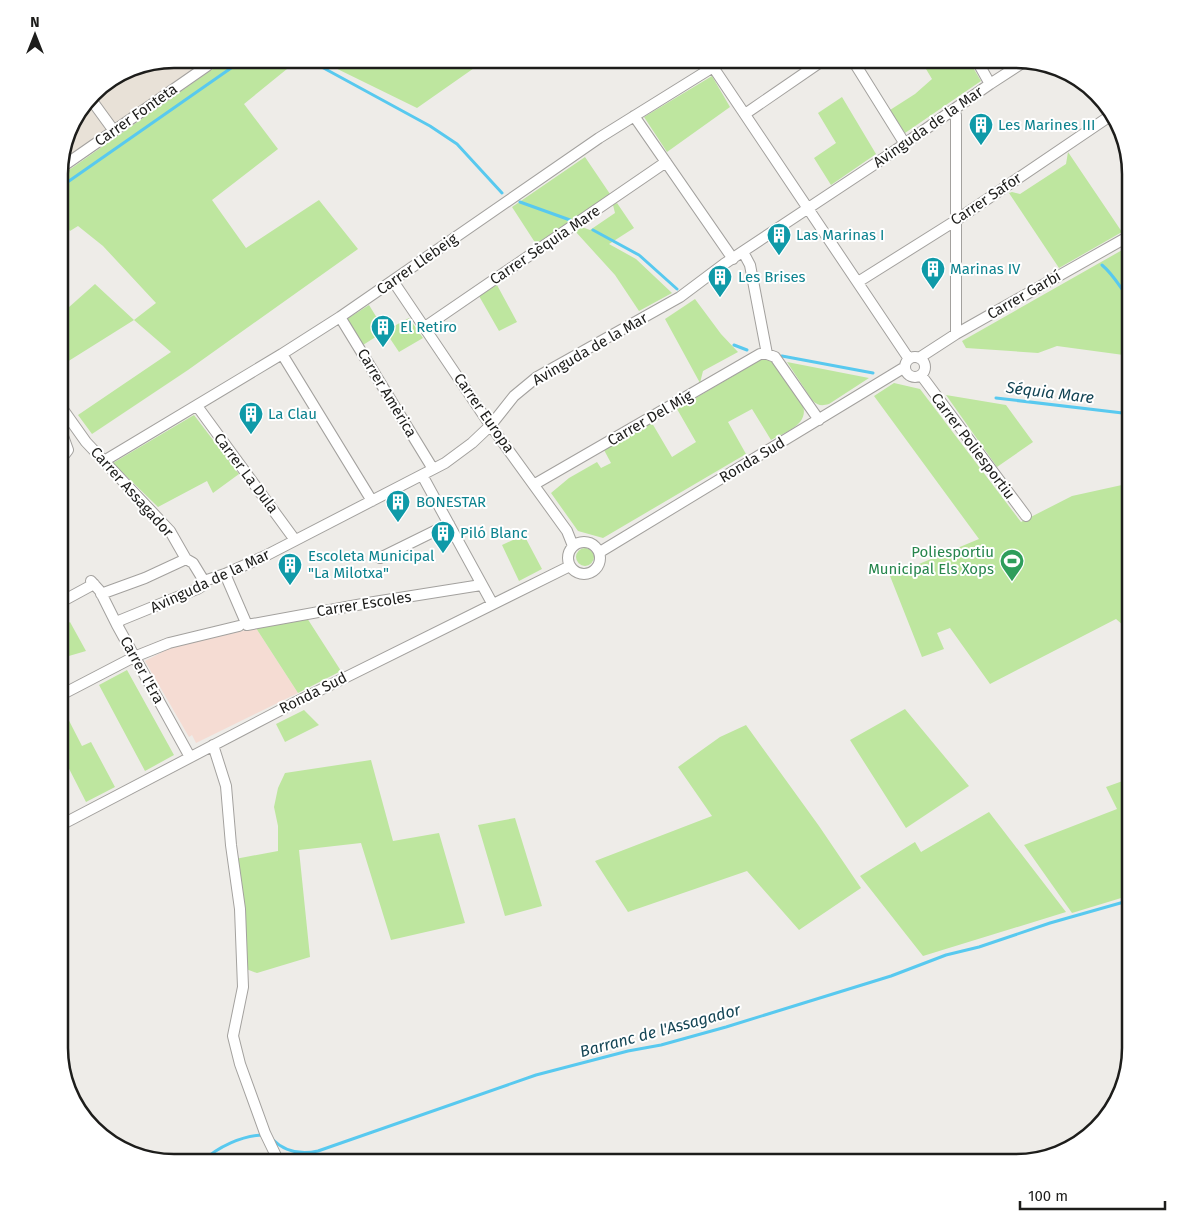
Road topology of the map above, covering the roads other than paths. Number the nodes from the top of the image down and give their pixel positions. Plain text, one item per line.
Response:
1 (204, 68) edge
2 (712, 68) edge
3 (715, 68) edge
4 (812, 68) edge
5 (858, 68) edge
6 (981, 68) edge
7 (1015, 68) edge
8 (990, 84) junction
9 (94, 103) edge
10 (953, 110) junction
11 (745, 114) junction
12 (634, 116) junction
13 (1107, 118) edge
14 (114, 131) junction
15 (905, 144) junction
16 (666, 162) junction
17 (68, 163) edge
18 (809, 209) junction
19 (955, 220) junction
20 (1122, 240) edge
21 (744, 252) junction
22 (733, 259) junction
23 (393, 281) junction
24 (858, 282) junction
25 (340, 317) junction
26 (425, 327) junction
27 (956, 334) junction
28 (282, 354) junction
29 (767, 354) junction
30 (911, 361) junction
31 (921, 375) junction
32 (197, 406) junction
33 (68, 417) edge
34 (819, 420) junction
35 (491, 425) junction
36 (104, 461) junction
37 (433, 470) junction
38 (422, 475) junction
39 (534, 484) junction
40 (372, 501) junction
41 (1026, 516) dead end
42 (448, 524) junction
43 (295, 540) junction
44 (573, 546) junction
45 (600, 552) junction
46 (380, 558) dead end
47 (186, 559) junction
48 (570, 566) junction
49 (225, 574) junction
50 (204, 580) junction
51 (481, 585) junction
52 (102, 594) junction
53 (68, 597) edge
54 (492, 604) junction
55 (117, 625) junction
56 (243, 626) junction
57 (134, 657) junction
58 (68, 691) edge
59 (213, 745) junction
60 (190, 756) junction
61 (68, 821) edge
62 (275, 1154) edge

1 - 14 street, Carrer Fonteta
2 - 12 street, Carrer Llebeig
3 - 11 street
4 - 11 street
5 - 15 street
6 - 8 street
7 - 8 street, Avinguda de la Mar
8 - 10 street, Avinguda de la Mar
9 - 14 street
10 - 15 street, Avinguda de la Mar
10 - 19 street
11 - 18 street
12 - 16 street
12 - 23 street, Carrer Llebeig
13 - 19 street, Carrer Safor
14 - 17 street, Carrer Fonteta
15 - 18 street, Avinguda de la Mar
16 - 22 street
16 - 26 street, Carrer Sèquia Mare
18 - 21 street, Avinguda de la Mar
18 - 24 street
19 - 24 street, Carrer Safor
19 - 27 street
20 - 27 street, Carrer Garbí
21 - 22 street, Avinguda de la Mar
21 - 29 street
22 - 35 street, Avinguda de la Mar
23 - 25 street, Carrer Llebeig
23 - 26 street, Carrer Europa
24 - 30 street
25 - 28 street, Carrer Llebeig
25 - 37 street, Carrer Amèrica
26 - 35 street, Carrer Europa
27 - 30 street, Carrer Garbí
28 - 32 street, Carrer Llebeig
28 - 40 street
29 - 34 street
29 - 39 street, Carrer Del Mig
30 - 31 street
30 - 31 street
30 - 34 street, Ronda Sud
31 - 41 street, Carrer Poliesportiu
32 - 36 street, Carrer Llebeig
32 - 43 street, Carrer La Dula
33 - 36 street, Carrer Assagador
34 - 45 street, Ronda Sud
35 - 37 street, Avinguda de la Mar
35 - 39 street, Carrer Europa
36 - 47 street, Carrer Assagador
37 - 38 street, Avinguda de la Mar
38 - 40 street, Avinguda de la Mar
38 - 42 street
39 - 44 street, Carrer Europa
40 - 43 street, Avinguda de la Mar
42 - 46 street
42 - 51 street
43 - 49 street, Avinguda de la Mar
44 - 45 street
44 - 48 street
45 - 48 street
47 - 50 street, Carrer Assagador
47 - 52 street
48 - 54 street, Ronda Sud
49 - 50 street, Avinguda de la Mar
49 - 56 street
50 - 55 street, Avinguda de la Mar
51 - 54 street
51 - 56 street, Carrer Escoles
52 - 53 street, Carrer l'Era
52 - 55 street, Carrer l'Era
54 - 59 street, Ronda Sud
55 - 57 street, Carrer l'Era
56 - 57 street, Carrer Escoles
57 - 58 street, Carrer Escoles
57 - 60 street, Carrer l'Era
59 - 60 street, Ronda Sud
59 - 62 street
60 - 61 street, Ronda Sud

